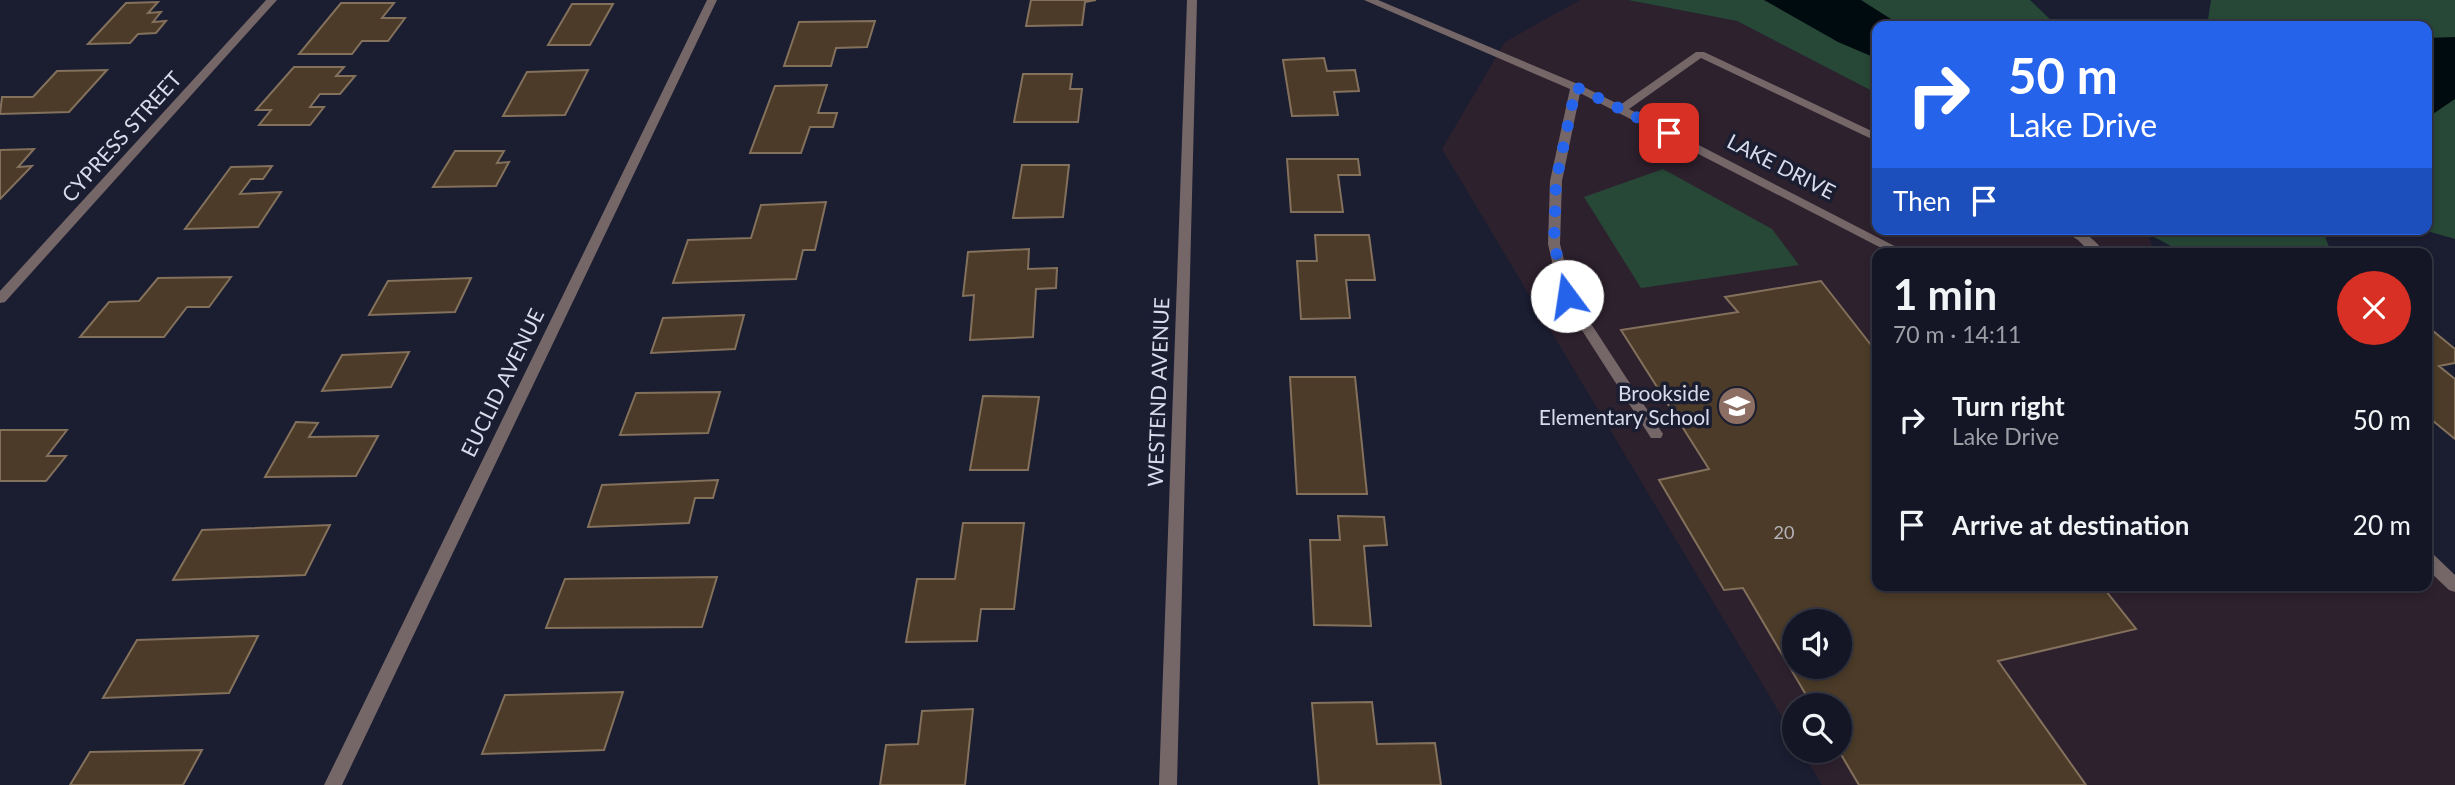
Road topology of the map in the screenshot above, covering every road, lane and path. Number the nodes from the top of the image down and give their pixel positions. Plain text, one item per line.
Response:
1 (272, 0) edge
2 (712, 0) edge
3 (1192, 0) edge
4 (1369, 0) edge
5 (1576, 87) junction
6 (1622, 109) junction
7 (1872, 136) edge
8 (2078, 235) edge
9 (1892, 248) edge
10 (2094, 248) edge
11 (0, 299) edge
12 (1656, 434) dead end
13 (2432, 564) edge
14 (2455, 585) edge
15 (333, 785) edge
16 (1168, 785) edge

1 - 11 street, CYPRESS STREET
2 - 15 street, EUCLID AVENUE
3 - 16 street, WESTEND AVENUE
4 - 5 street, LAKE DRIVE
5 - 6 street, LAKE DRIVE
5 - 12 street
6 - 7 street
6 - 9 street, LAKE DRIVE
8 - 10 street
13 - 14 street

